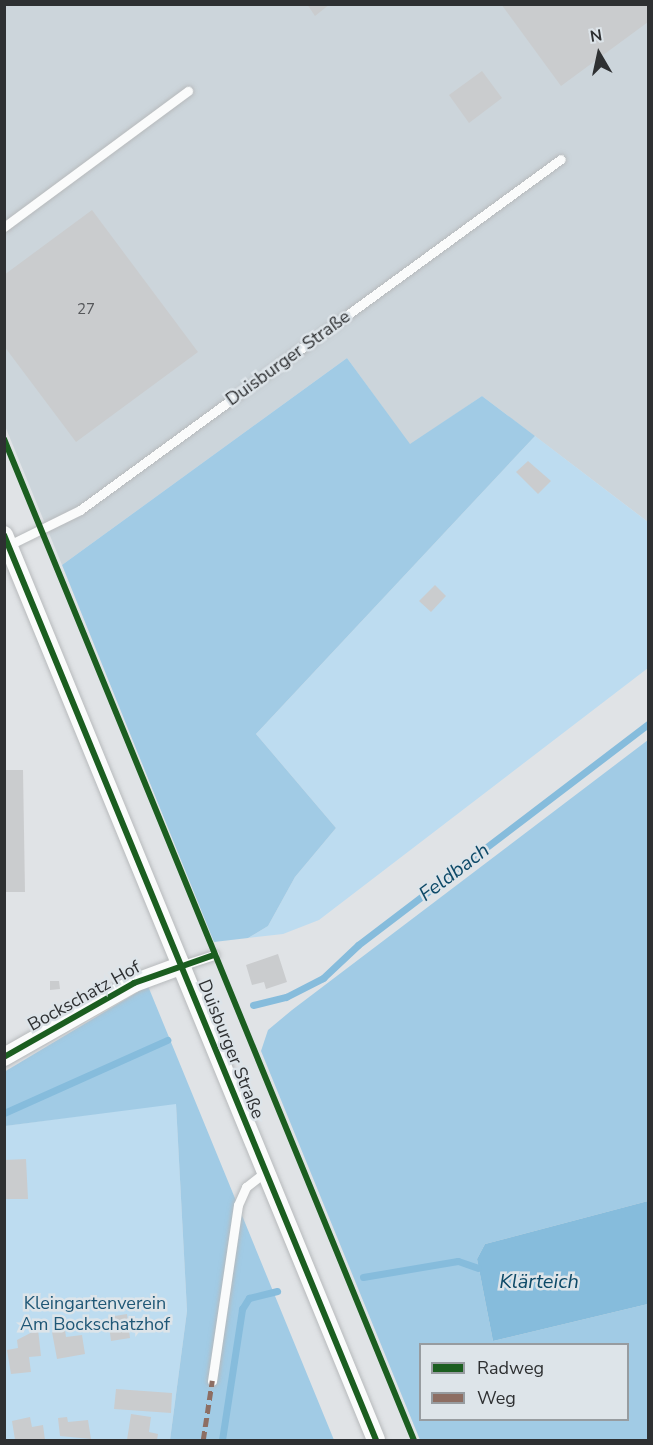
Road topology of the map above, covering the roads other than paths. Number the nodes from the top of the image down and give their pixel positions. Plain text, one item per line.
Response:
1 (188, 91) dead end
2 (561, 159) dead end
3 (4, 227) edge
4 (7, 540) edge
5 (214, 955) dead end
6 (180, 966) junction
7 (4, 1058) edge
8 (265, 1172) junction
9 (212, 1381) dead end
10 (376, 1440) edge

1 - 3 lane
2 - 4 lane, Duisburger Straße
4 - 6 street, Duisburger Straße
5 - 6 lane
6 - 7 street, Bockschatz Hof
6 - 8 street, Duisburger Straße
8 - 9 lane
8 - 10 street, Duisburger Straße

